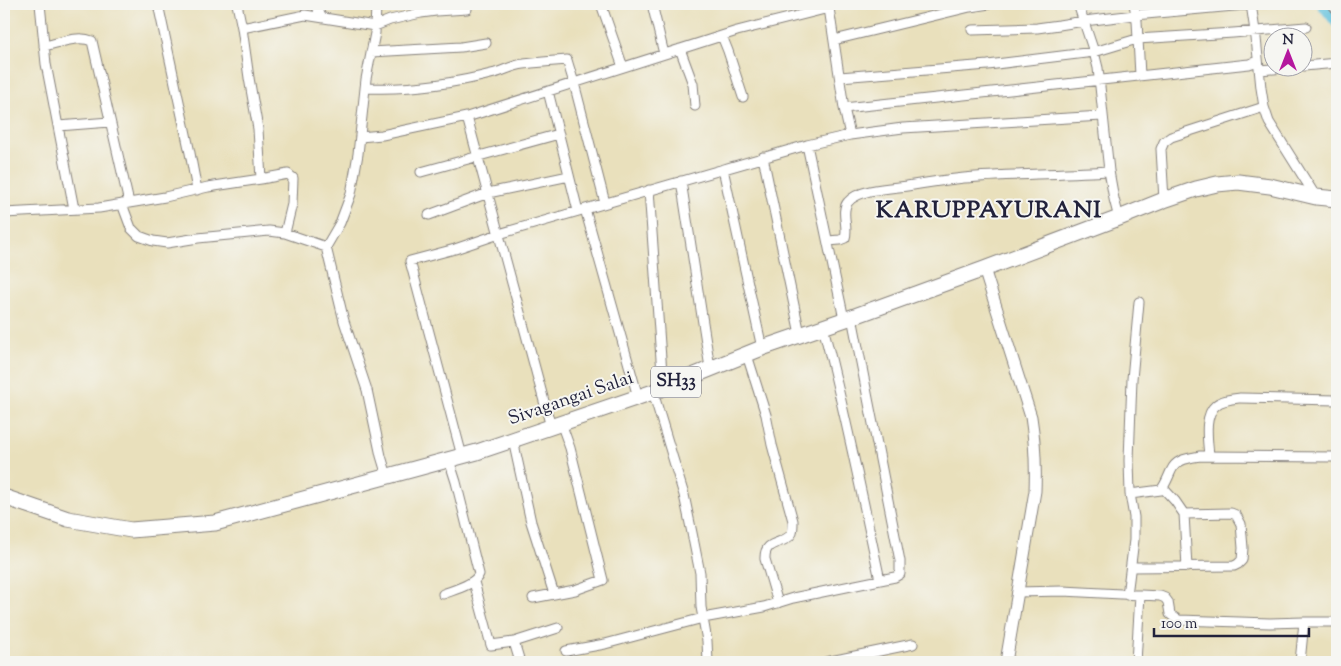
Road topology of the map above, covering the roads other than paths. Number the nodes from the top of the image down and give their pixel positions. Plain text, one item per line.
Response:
1 (40, 4) edge
2 (158, 4) edge
3 (237, 4) edge
4 (316, 4) edge
5 (376, 4) edge
6 (601, 4) edge
7 (652, 4) edge
8 (989, 4) edge
9 (1078, 4) edge
10 (1134, 4) edge
11 (1251, 4) edge
12 (1256, 4) edge
13 (1332, 4) edge
14 (829, 6) edge
15 (466, 9) dead end
16 (1337, 10) edge
17 (1136, 15) junction
18 (321, 17) junction
19 (1084, 21) junction
20 (375, 26) junction
21 (1306, 27) dead end
22 (242, 28) junction
23 (972, 30) dead end
24 (1255, 31) junction
25 (722, 36) junction
26 (1137, 39) junction
27 (834, 40) junction
28 (486, 43) dead end
29 (44, 46) junction
30 (680, 49) junction
31 (371, 52) junction
32 (1094, 52) junction
33 (664, 54) junction
34 (1337, 63) edge
35 (1314, 65) edge
36 (1258, 66) junction
37 (1264, 66) edge
38 (623, 67) junction
39 (1140, 75) junction
40 (840, 77) junction
41 (1099, 80) junction
42 (574, 83) junction
43 (365, 88) junction
44 (548, 91) junction
45 (743, 97) dead end
46 (695, 106) dead end
47 (1264, 107) junction
48 (844, 108) junction
49 (1102, 116) junction
50 (467, 117) junction
51 (110, 122) junction
52 (58, 126) junction
53 (558, 134) junction
54 (850, 135) junction
55 (360, 137) junction
56 (806, 144) junction
57 (478, 156) junction
58 (764, 157) junction
59 (723, 169) junction
60 (1109, 171) junction
61 (421, 172) dead end
62 (569, 176) junction
63 (261, 179) junction
64 (682, 181) junction
65 (196, 190) junction
66 (649, 190) junction
67 (488, 192) junction
68 (1316, 197) junction
69 (1337, 199) edge
70 (1164, 200) junction
71 (605, 203) junction
72 (125, 204) junction
73 (74, 209) junction
74 (581, 210) junction
75 (4, 213) edge
76 (430, 215) dead end
77 (1119, 218) junction
78 (285, 233) junction
79 (498, 234) junction
80 (828, 241) junction
81 (326, 247) junction
82 (984, 269) junction
83 (1139, 302) dead end
84 (848, 318) junction
85 (824, 327) junction
86 (800, 334) junction
87 (762, 348) junction
88 (747, 355) junction
89 (710, 368) junction
90 (651, 392) junction
91 (1337, 400) edge
92 (556, 425) junction
93 (513, 440) junction
94 (1209, 456) junction
95 (1337, 457) edge
96 (455, 458) junction
97 (387, 476) junction
98 (1163, 488) junction
99 (1130, 494) junction
100 (4, 497) edge
101 (1184, 514) junction
102 (1131, 567) junction
103 (1187, 567) junction
104 (880, 580) junction
105 (474, 582) junction
106 (1017, 592) junction
107 (443, 594) dead end
108 (554, 594) junction
109 (1128, 595) junction
110 (1140, 595) junction
111 (533, 598) dead end
112 (778, 602) junction
113 (703, 618) junction
114 (1304, 622) junction
115 (1337, 622) edge
116 (558, 628) dead end
117 (514, 642) junction
118 (913, 644) dead end
119 (566, 651) dead end
120 (520, 662) edge
121 (708, 662) edge
122 (826, 662) edge
123 (1006, 662) edge
124 (1136, 662) edge
125 (1300, 662) edge

1 - 29 street
2 - 65 street
3 - 22 street
4 - 18 street
5 - 20 street
6 - 38 street
7 - 33 street
8 - 27 street
9 - 19 street
10 - 17 street
11 - 12 street
11 - 17 street
11 - 24 street
13 - 16 street
14 - 25 street
14 - 27 street
15 - 20 street
17 - 19 street
17 - 26 street
18 - 20 street
18 - 22 street
19 - 23 street
19 - 32 street
20 - 31 street
21 - 24 street
22 - 63 street
24 - 26 street
24 - 36 street
25 - 30 street
25 - 45 street
26 - 32 street
26 - 39 street
27 - 40 street
28 - 31 street
29 - 51 street
29 - 52 street
30 - 33 street
30 - 46 street
31 - 43 street
32 - 40 street
32 - 41 street
33 - 38 street
34 - 35 street
36 - 37 street
36 - 39 street
36 - 47 street
38 - 42 street
39 - 41 street
40 - 48 street
41 - 48 street
41 - 49 street
42 - 43 street
42 - 44 street
42 - 71 street
43 - 55 street
44 - 50 street
44 - 53 street
47 - 68 street
47 - 70 street
48 - 54 street
49 - 54 street
49 - 60 street
50 - 55 street
50 - 57 street
51 - 52 street
51 - 72 street
52 - 73 street
53 - 57 street
53 - 62 street
54 - 56 street
55 - 81 street
56 - 58 street
56 - 80 street
57 - 61 street
57 - 67 street
58 - 59 street
58 - 86 street
59 - 64 street
59 - 87 street
60 - 77 street
60 - 80 street
62 - 67 street
62 - 74 street
63 - 65 street
63 - 78 street
64 - 66 street
64 - 89 street
65 - 72 street
66 - 71 street
66 - 90 street
67 - 76 street
67 - 79 street
68 - 69 main road, Sivagangai Salai / SH33
68 - 70 main road, Sivagangai Salai / SH33
70 - 77 main road, Sivagangai Salai / SH33
71 - 74 street
72 - 73 street
72 - 78 street
73 - 75 street
74 - 79 street
74 - 90 street
77 - 82 main road, Sivagangai Salai / SH33
78 - 81 street
79 - 92 street
79 - 96 street
80 - 84 street
81 - 97 street
82 - 84 main road, Sivagangai Salai / SH33
82 - 106 street
83 - 99 street
84 - 85 main road, Sivagangai Salai / SH33
84 - 104 street
85 - 86 main road, Sivagangai Salai / SH33
85 - 104 street
86 - 87 main road, Sivagangai Salai / SH33
87 - 88 main road, Sivagangai Salai / SH33
88 - 89 main road, Sivagangai Salai / SH33
88 - 112 street
89 - 90 main road, Sivagangai Salai / SH33
90 - 92 main road, Sivagangai Salai / SH33
90 - 113 street
91 - 94 street
92 - 93 main road, Sivagangai Salai / SH33
92 - 108 street
93 - 96 main road, Sivagangai Salai / SH33
93 - 108 street
94 - 95 street
94 - 98 street
96 - 97 main road, Sivagangai Salai / SH33
96 - 105 street
97 - 100 main road, Sivagangai Salai / SH33
98 - 99 street
98 - 101 street
99 - 102 street
101 - 103 street
101 - 103 street
102 - 103 street
102 - 109 street
104 - 112 street
105 - 107 street
105 - 117 street
106 - 109 street
106 - 123 street
108 - 111 street
109 - 110 street
110 - 114 street
110 - 124 street
112 - 113 street
113 - 119 street
113 - 121 street
114 - 115 street
114 - 125 street
116 - 117 street
117 - 120 street
118 - 122 street

